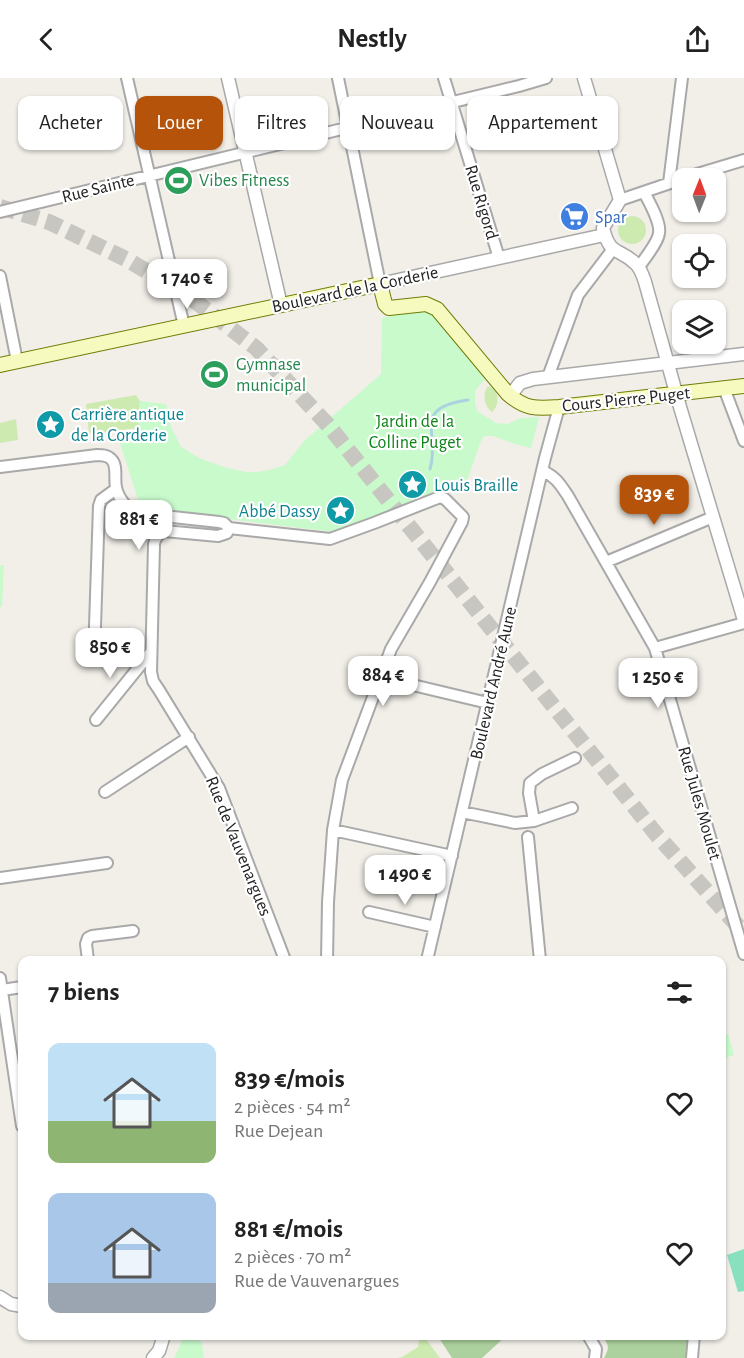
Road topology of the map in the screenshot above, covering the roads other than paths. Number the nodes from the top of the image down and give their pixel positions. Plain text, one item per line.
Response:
1 (127, 78) edge
2 (228, 78) edge
3 (338, 78) edge
4 (444, 78) edge
5 (546, 78) edge
6 (585, 78) edge
7 (682, 78) edge
8 (342, 96) edge
9 (449, 96) edge
10 (455, 101) edge
11 (455, 115) edge
12 (340, 129) edge
13 (353, 150) edge
14 (245, 152) junction
15 (744, 160) edge
16 (718, 168) edge
17 (149, 176) junction
18 (672, 182) edge
19 (669, 183) junction
20 (644, 192) junction
21 (620, 200) junction
22 (0, 212) edge
23 (604, 235) junction
24 (613, 249) junction
25 (499, 258) junction
26 (639, 267) junction
27 (0, 276) edge
28 (381, 284) junction
29 (281, 305) junction
30 (184, 326) junction
31 (744, 354) edge
32 (17, 361) junction
33 (668, 363) junction
34 (0, 364) edge
35 (548, 377) junction
36 (744, 386) edge
37 (724, 388) junction
38 (677, 394) junction
39 (510, 396) junction
40 (559, 407) junction
41 (744, 441) edge
42 (0, 467) edge
43 (543, 471) junction
44 (116, 489) junction
45 (713, 517) junction
46 (229, 528) junction
47 (606, 562) junction
48 (744, 622) edge
49 (655, 648) junction
50 (151, 652) junction
51 (94, 656) dead end
52 (379, 677) junction
53 (488, 703) junction
54 (96, 720) dead end
55 (189, 737) junction
56 (575, 758) dead end
57 (105, 792) dead end
58 (572, 808) dead end
59 (462, 812) junction
60 (534, 821) junction
61 (333, 830) junction
62 (528, 837) dead end
63 (452, 856) junction
64 (107, 863) dead end
65 (0, 878) edge
66 (369, 912) dead end
67 (435, 927) junction
68 (133, 931) dead end
69 (744, 954) edge
70 (88, 956) edge
71 (283, 956) edge
72 (327, 956) edge
73 (428, 956) edge
74 (540, 956) edge
75 (0, 978) edge
76 (18, 988) edge
77 (2, 990) junction
78 (18, 1099) edge
79 (0, 1297) edge
80 (18, 1305) edge
81 (162, 1340) edge
82 (591, 1340) edge
83 (694, 1340) edge
84 (153, 1358) edge
85 (595, 1358) edge
86 (692, 1358) edge

1 - 17 street
2 - 14 street
3 - 8 street
4 - 9 street, Rue Rigord
5 - 10 street, Rue Sainte
6 - 21 street
7 - 19 street
11 - 25 street, Rue Rigord
12 - 14 street, Rue Sainte
13 - 28 street
14 - 17 street, Rue Sainte
14 - 29 street
15 - 16 street
17 - 22 street, Rue Sainte
17 - 30 street
18 - 19 street
19 - 20 street
20 - 21 street
20 - 26 street
21 - 23 street
23 - 24 street
23 - 25 street, Boulevard de la Corderie
24 - 26 street
24 - 35 street
25 - 28 street, Boulevard de la Corderie
26 - 33 street
27 - 32 street
28 - 29 main road, Boulevard de la Corderie
28 - 39 main road, Cours Pierre Puget
29 - 30 main road, Boulevard de la Corderie
30 - 32 main road, Boulevard de la Corderie
31 - 33 street, Cours Pierre Puget
32 - 34 main road, Boulevard de la Corderie
33 - 35 street, Cours Pierre Puget
33 - 38 street
35 - 39 street, Cours Pierre Puget
36 - 37 main road, Cours Pierre Puget
37 - 38 main road, Cours Pierre Puget
37 - 41 street
38 - 40 main road, Cours Pierre Puget
38 - 45 street
39 - 40 main road, Cours Pierre Puget
40 - 43 street, Boulevard André Aune
42 - 44 street
43 - 47 street, Rue Jules Moulet
43 - 53 street, Boulevard André Aune
44 - 46 street
44 - 51 street
45 - 47 street
45 - 48 street
46 - 50 street, Rue de Vauvenargues
46 - 52 street
47 - 49 street, Rue Jules Moulet
48 - 49 street
49 - 69 street, Rue Jules Moulet
50 - 54 street
50 - 55 street, Rue de Vauvenargues
52 - 53 street
52 - 61 street
53 - 59 street, Boulevard André Aune
55 - 57 street
55 - 71 street, Rue de Vauvenargues
56 - 60 street
58 - 60 street
59 - 60 street
59 - 63 street, Boulevard André Aune
61 - 63 street
61 - 72 street
62 - 74 street
63 - 67 street, Boulevard André Aune
64 - 65 street
66 - 67 street
67 - 73 street, Boulevard André Aune
68 - 70 street
75 - 77 street
76 - 77 street
77 - 78 street
79 - 80 street
81 - 84 street
82 - 85 street
83 - 86 street

